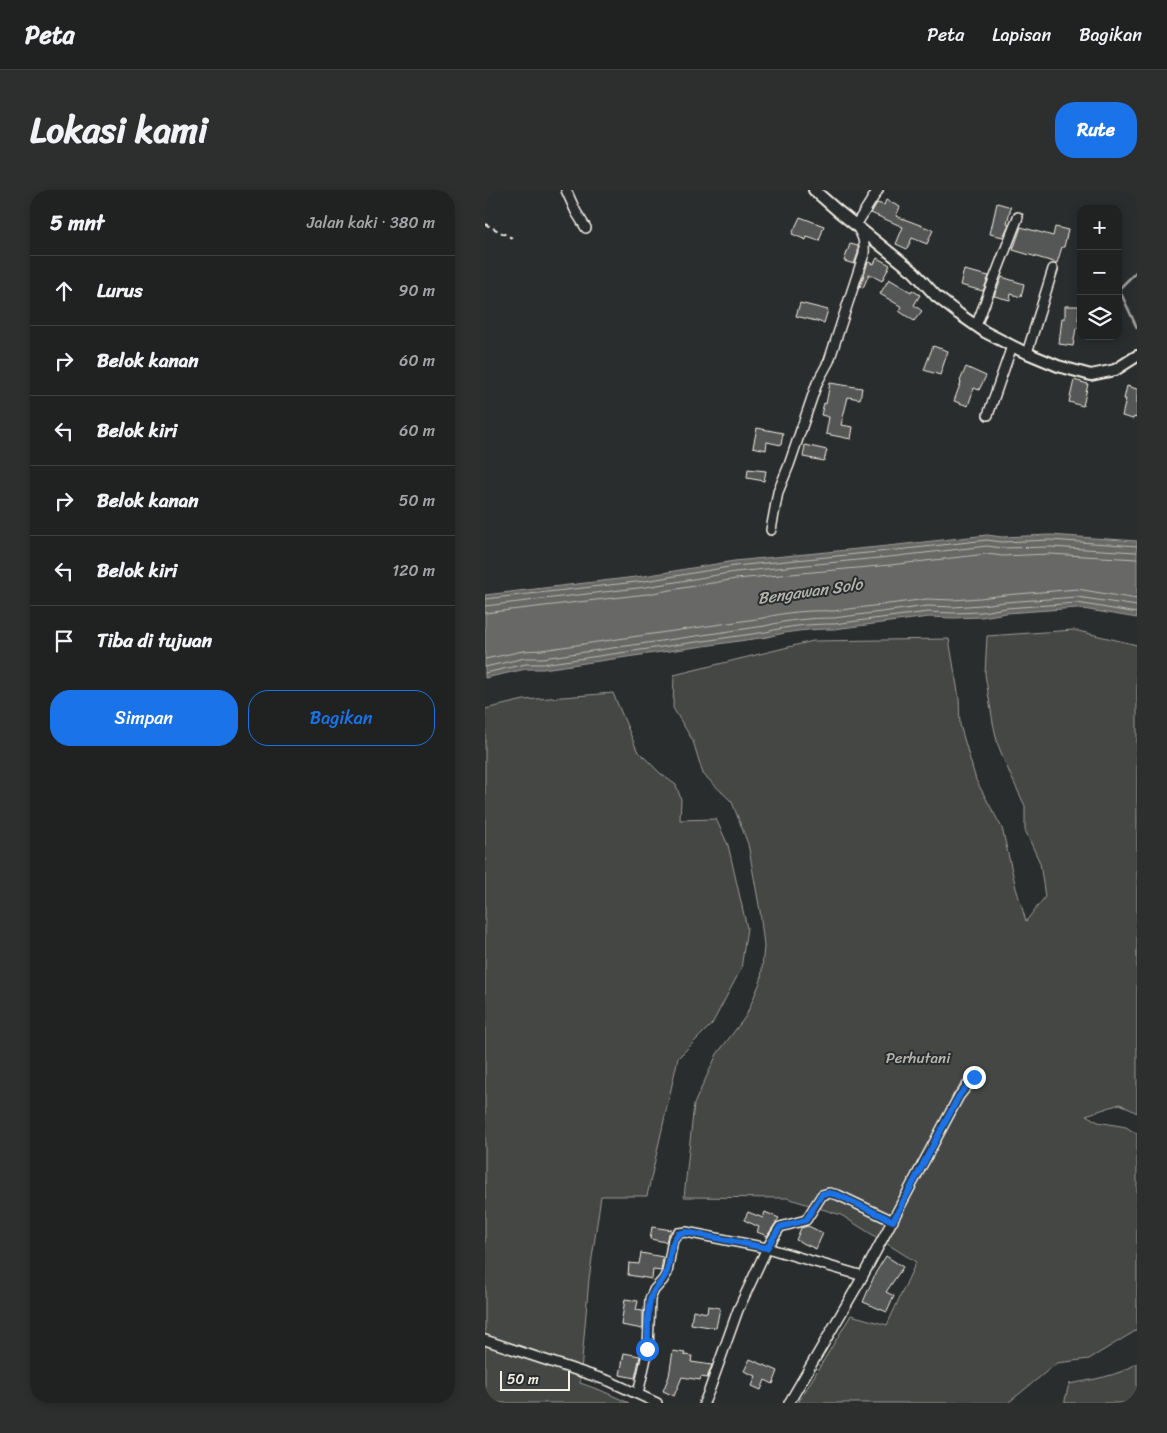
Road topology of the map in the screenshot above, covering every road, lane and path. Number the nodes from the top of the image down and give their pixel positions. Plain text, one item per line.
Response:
1 (566, 190) edge
2 (813, 190) edge
3 (878, 190) edge
4 (1018, 217) dead end
5 (485, 224) edge
6 (856, 225) junction
7 (586, 228) dead end
8 (512, 238) dead end
9 (1053, 269) dead end
10 (977, 326) junction
11 (1012, 346) junction
12 (1027, 353) junction
13 (1137, 356) edge
14 (988, 414) dead end
15 (771, 530) dead end
16 (974, 1077) dead end
17 (893, 1221) junction
18 (767, 1248) junction
19 (863, 1276) junction
20 (485, 1340) edge
21 (637, 1394) junction
22 (657, 1403) edge
23 (704, 1403) edge
24 (789, 1403) edge

1 - 7 street
2 - 6 street
3 - 6 street
4 - 10 street
5 - 8 path
6 - 10 street
6 - 15 street
9 - 12 street
10 - 11 street
11 - 12 street
11 - 14 street
12 - 13 street
16 - 17 street
17 - 18 street
17 - 19 street
18 - 19 street
18 - 21 street
18 - 23 street
19 - 24 street
20 - 21 street
21 - 22 street

